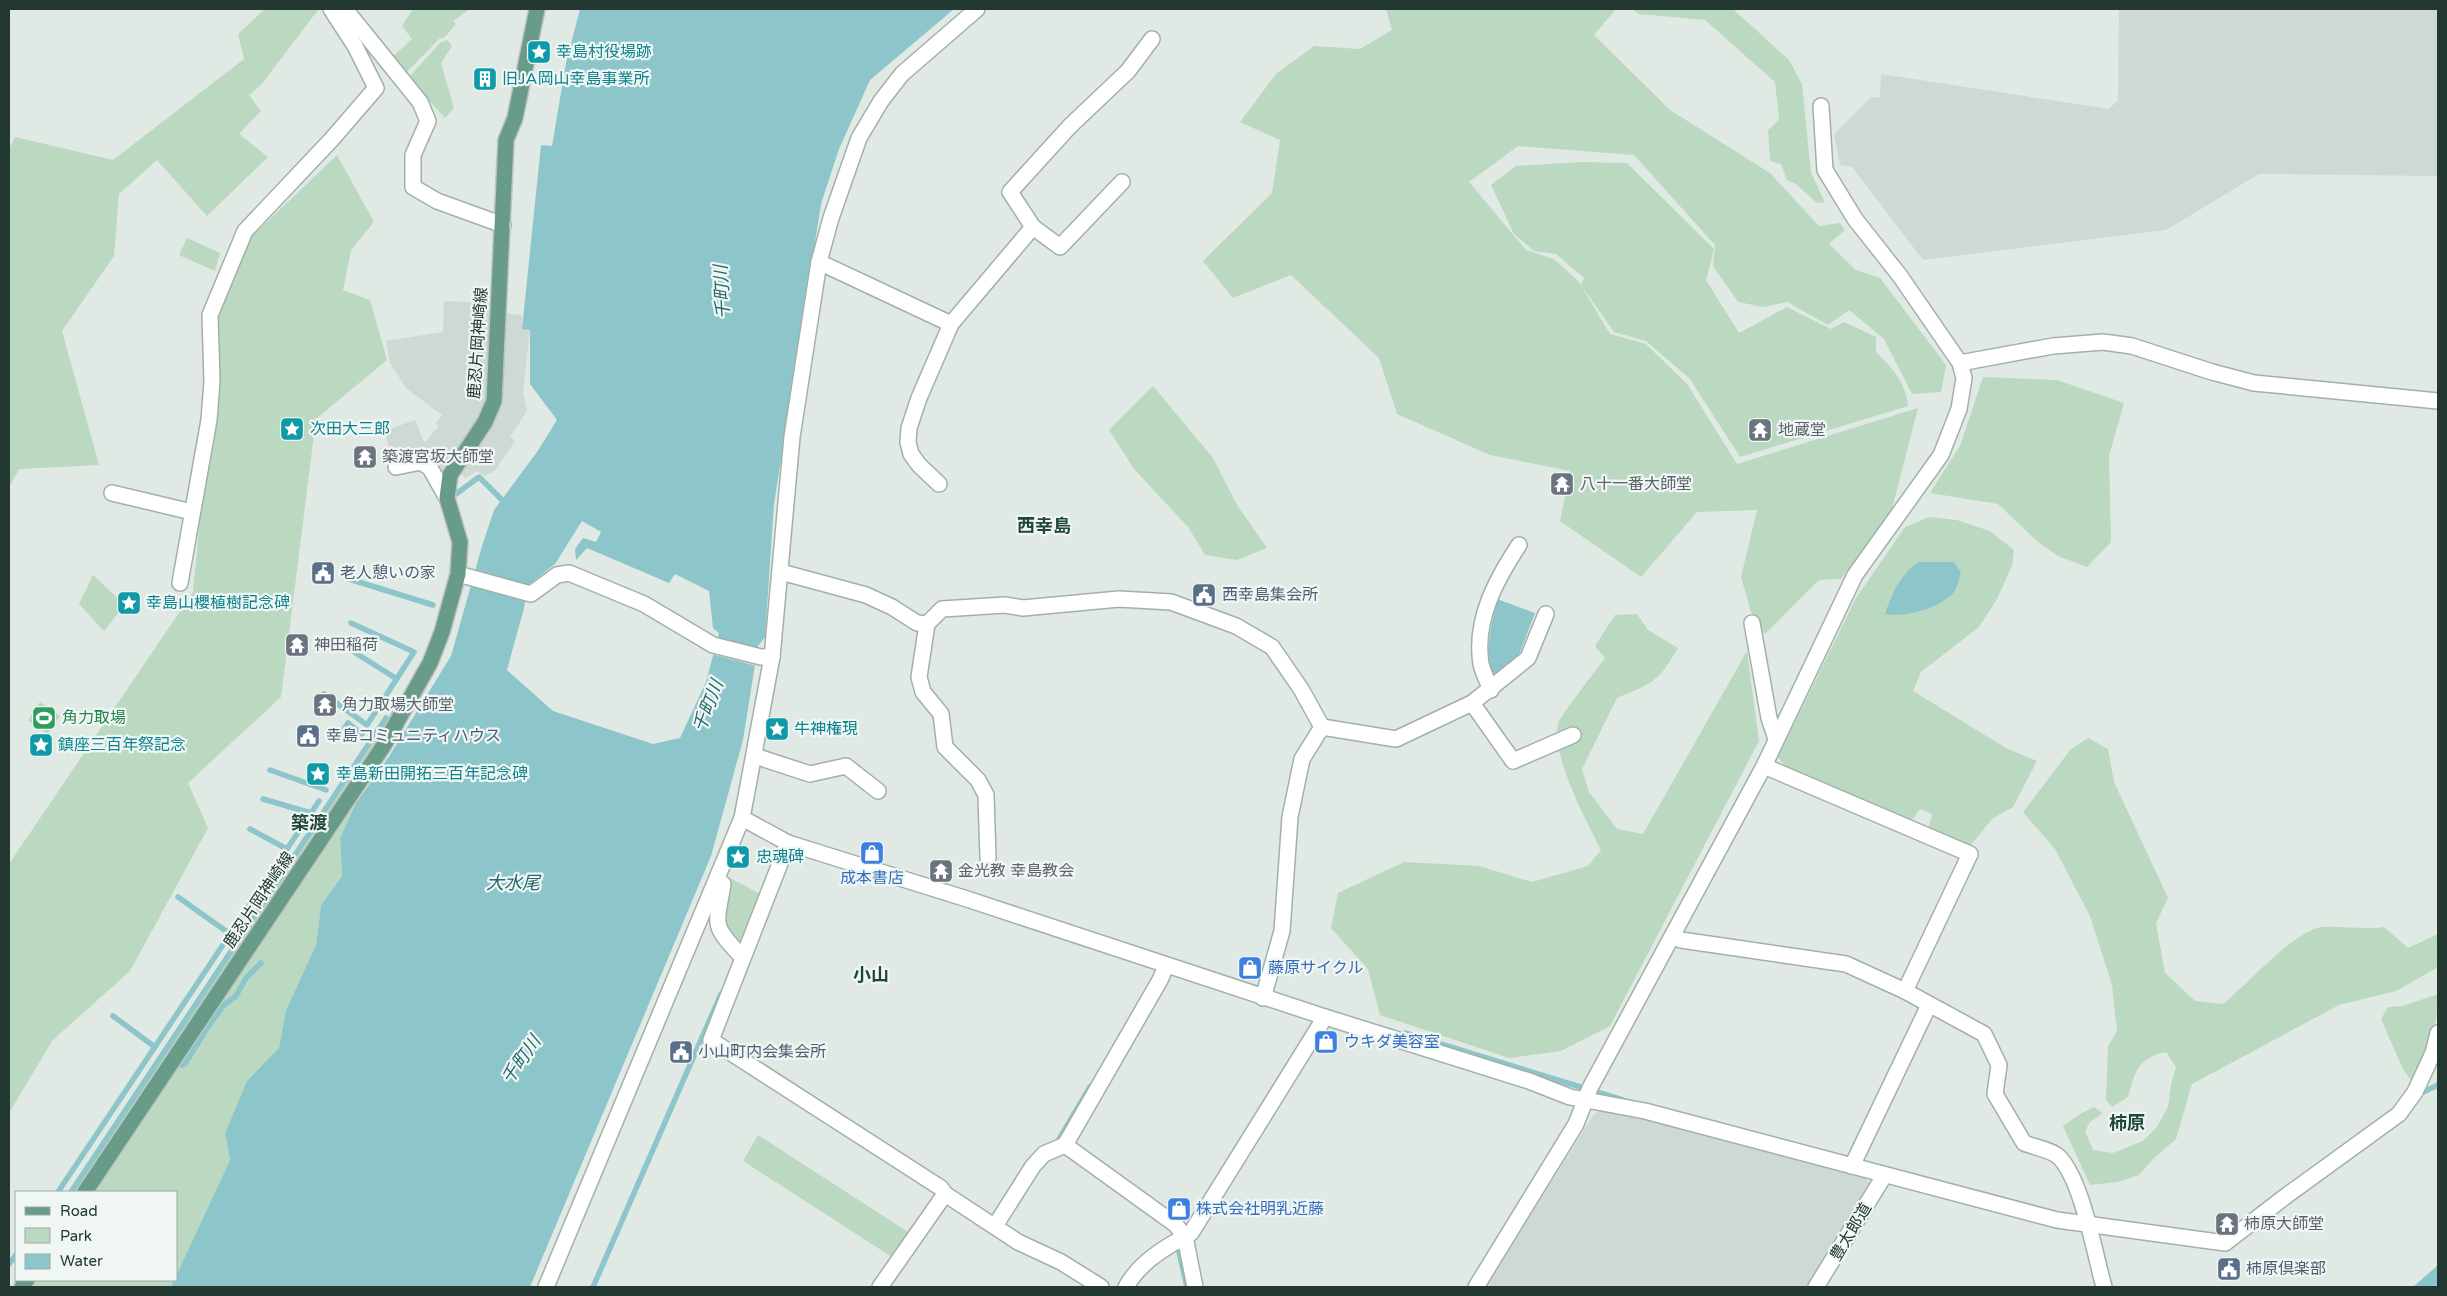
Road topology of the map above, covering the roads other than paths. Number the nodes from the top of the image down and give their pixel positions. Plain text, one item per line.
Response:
1 (332, 9) edge
2 (345, 9) edge
3 (537, 9) edge
4 (977, 9) edge
5 (1152, 39) dead end
6 (1821, 106) dead end
7 (1122, 182) dead end
8 (503, 225) junction
9 (1032, 226) junction
10 (819, 262) junction
11 (951, 324) junction
12 (1960, 363) junction
13 (2438, 401) edge
14 (396, 467) dead end
15 (939, 484) dead end
16 (112, 493) dead end
17 (447, 498) junction
18 (192, 512) junction
19 (1519, 545) dead end
20 (781, 572) junction
21 (462, 575) junction
22 (180, 583) dead end
23 (1546, 614) dead end
24 (1752, 623) dead end
25 (927, 624) junction
26 (766, 657) junction
27 (1491, 690) junction
28 (1472, 703) junction
29 (1322, 727) junction
30 (1573, 735) dead end
31 (1776, 739) junction
32 (755, 756) junction
33 (1764, 766) junction
34 (878, 792) dead end
35 (742, 818) junction
36 (788, 843) junction
37 (988, 858) dead end
38 (722, 870) junction
39 (1673, 936) junction
40 (742, 957) junction
41 (1166, 966) junction
42 (1905, 991) junction
43 (1263, 998) junction
44 (1929, 1005) junction
45 (1325, 1018) junction
46 (2438, 1033) edge
47 (1588, 1094) junction
48 (1062, 1146) junction
49 (1852, 1166) junction
50 (1884, 1176) junction
51 (87, 1191) edge
52 (945, 1194) junction
53 (995, 1226) junction
54 (2088, 1226) junction
55 (1179, 1240) junction
56 (546, 1287) edge
57 (880, 1287) edge
58 (1101, 1287) edge
59 (1126, 1287) edge
60 (1195, 1287) edge
61 (1476, 1287) edge
62 (1816, 1287) edge
63 (2104, 1287) edge

1 - 18 street
2 - 8 street
3 - 8 main road, 鹿忍片岡神崎線
4 - 10 street
5 - 9 street
6 - 12 street
7 - 9 street
8 - 17 main road, 鹿忍片岡神崎線
9 - 11 street
10 - 11 street
10 - 20 street
11 - 15 street
12 - 13 street
12 - 31 street
14 - 17 street
16 - 18 street
17 - 21 main road, 鹿忍片岡神崎線
18 - 22 street
19 - 27 street
20 - 25 street
20 - 26 street
21 - 26 street
21 - 51 main road, 鹿忍片岡神崎線
23 - 27 street
24 - 31 street
25 - 29 street
25 - 37 street
26 - 32 street
27 - 28 street
28 - 29 street
28 - 30 street
29 - 43 street
31 - 33 street
32 - 34 street
32 - 35 street
33 - 39 street
33 - 42 street
35 - 36 street
35 - 38 street
36 - 40 street
36 - 41 street
38 - 40 street
38 - 56 street
39 - 42 street
39 - 47 street
40 - 52 street
41 - 43 street
41 - 48 street
42 - 44 street
43 - 45 street
44 - 49 street
44 - 54 street
45 - 47 street
45 - 55 street
46 - 54 street
47 - 49 street
47 - 61 street
48 - 53 street
48 - 55 street
49 - 50 street
50 - 54 street
50 - 62 street, 豊太郎道
52 - 53 street
52 - 57 street
53 - 58 street
54 - 63 street
55 - 59 street
55 - 60 street

